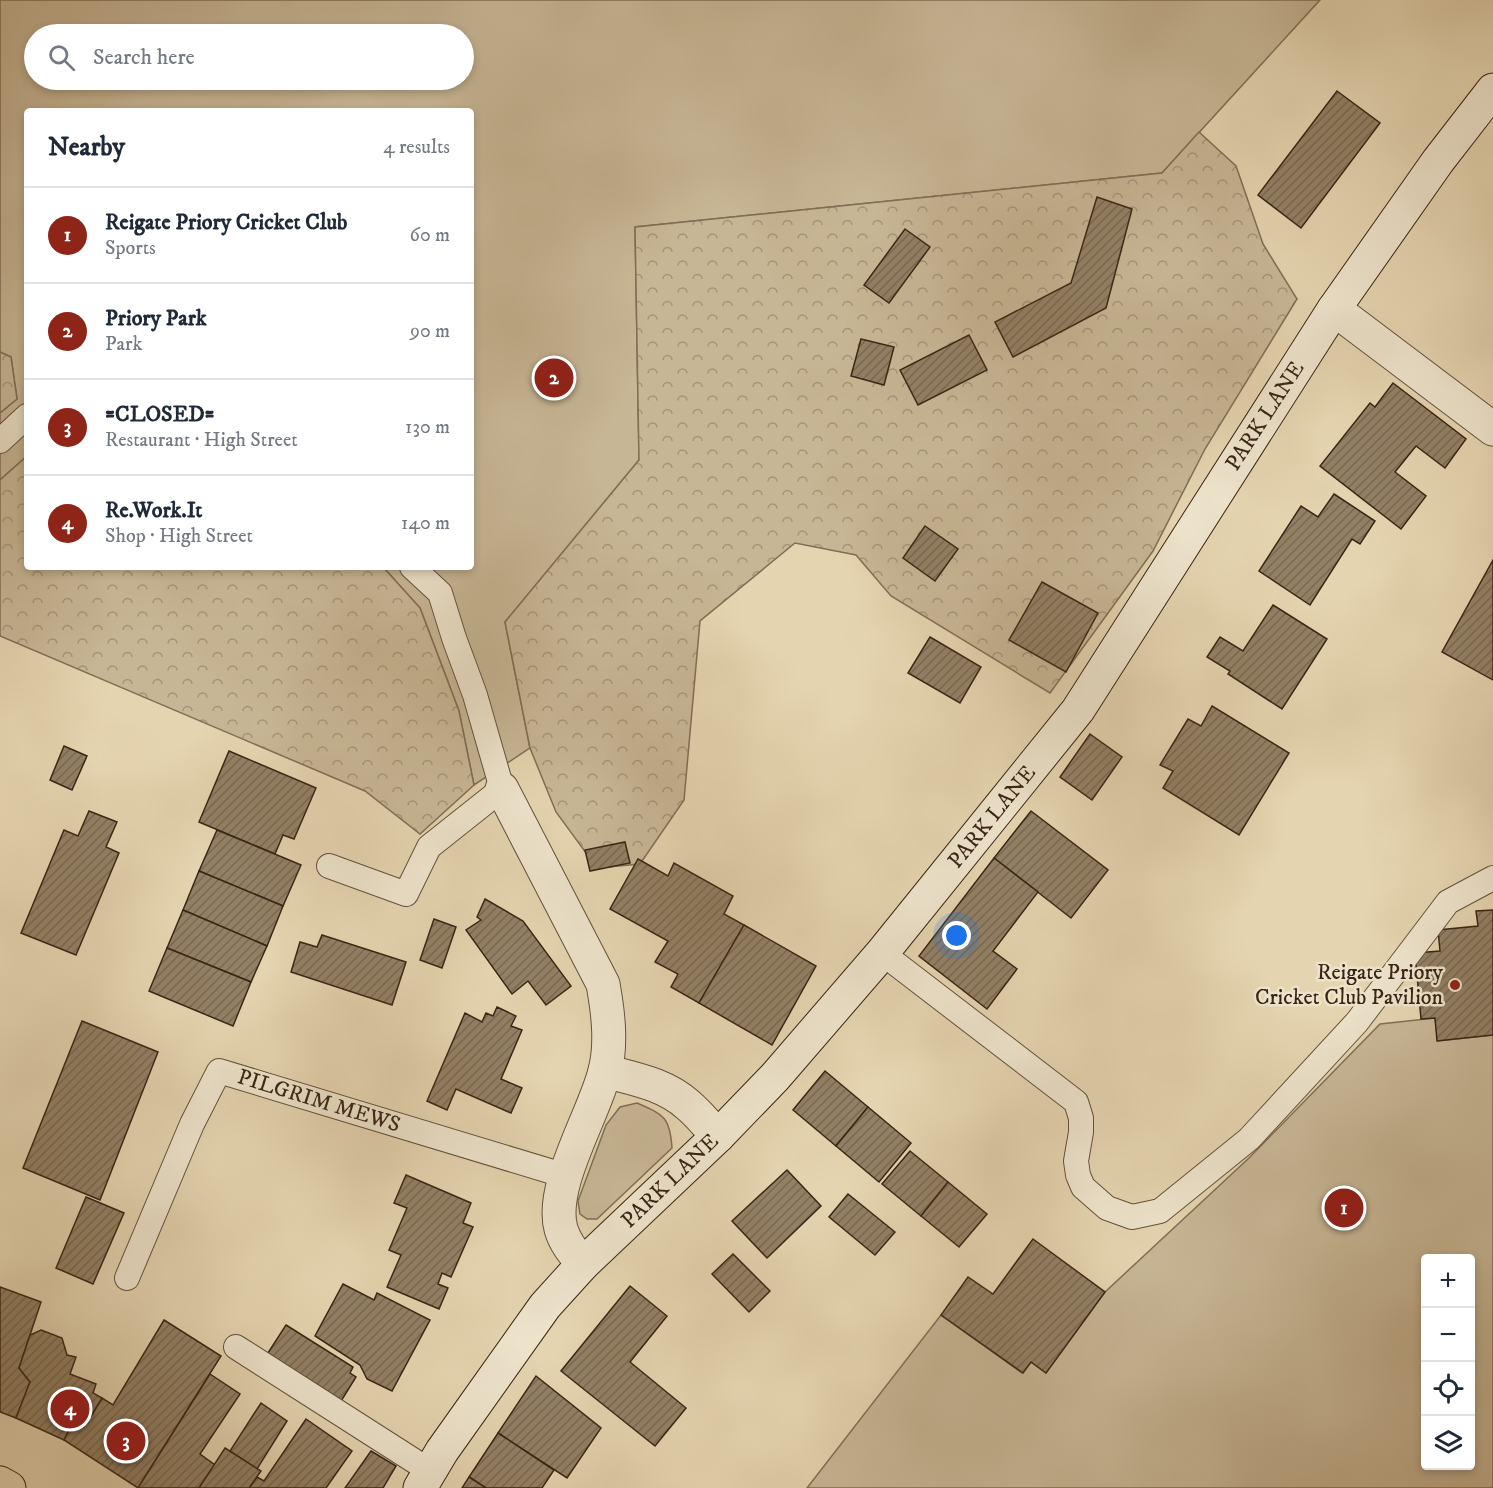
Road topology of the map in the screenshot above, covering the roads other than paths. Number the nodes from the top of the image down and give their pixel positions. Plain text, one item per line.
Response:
1 (1493, 90) edge
2 (1334, 309) junction
3 (24, 419) edge
4 (1493, 429) edge
5 (0, 441) edge
6 (415, 570) edge
7 (502, 789) junction
8 (329, 866) dead end
9 (1493, 878) edge
10 (882, 953) junction
11 (605, 1071) junction
12 (718, 1136) junction
13 (566, 1176) junction
14 (583, 1264) junction
15 (127, 1278) dead end
16 (236, 1347) dead end
17 (425, 1479) edge
18 (0, 1483) edge
19 (9, 1488) edge

1 - 2 street, PARK LANE
2 - 4 street
2 - 10 street, PARK LANE
3 - 5 lane
6 - 7 lane
7 - 8 lane
7 - 11 street
9 - 10 lane
10 - 12 street, PARK LANE
11 - 12 street
11 - 13 street
12 - 14 street, PARK LANE
13 - 14 street
13 - 15 lane, PILGRIM MEWS
14 - 17 street, PARK LANE
16 - 17 lane
18 - 19 main road

